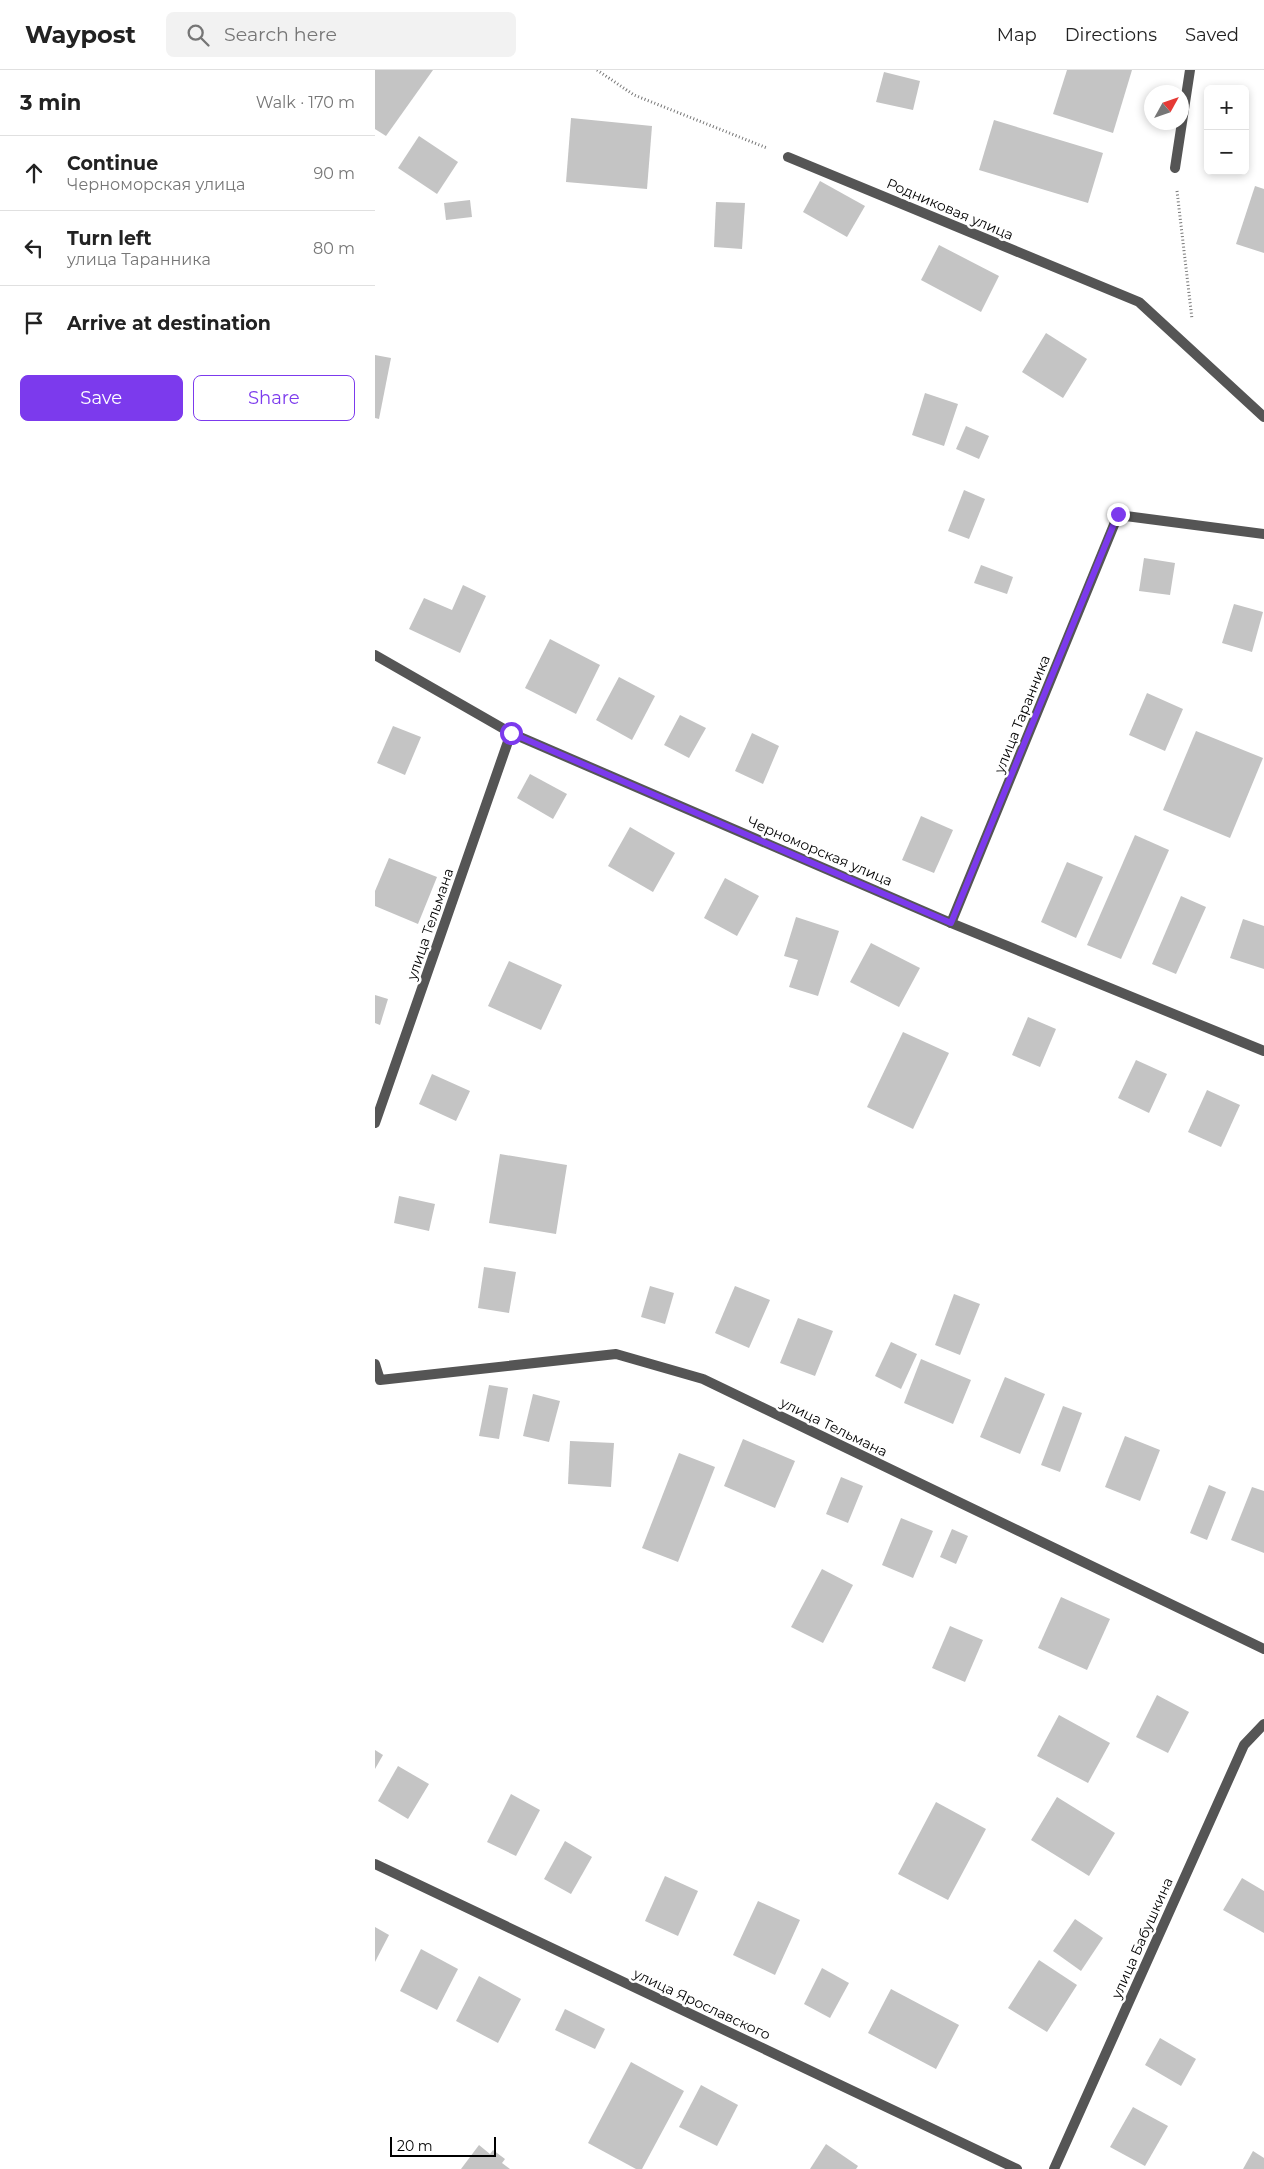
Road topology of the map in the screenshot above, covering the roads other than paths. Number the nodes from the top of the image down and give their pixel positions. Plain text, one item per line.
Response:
1 (1190, 70) edge
2 (788, 156) road end
3 (1175, 168) road end
4 (1264, 417) edge
5 (1264, 534) edge
6 (375, 655) edge
7 (511, 733) junction
8 (951, 923) junction
9 (1264, 1051) edge
10 (375, 1123) edge
11 (375, 1364) edge
12 (1264, 1649) edge
13 (1264, 1724) edge
14 (375, 1864) edge
15 (1017, 2169) edge
16 (1054, 2169) edge

1 - 3 street
2 - 4 street, Родниковая улица
5 - 8 street, улица Таранника
6 - 7 street, Черноморская улица
7 - 8 street, Черноморская улица
7 - 10 street, улица Тельмана
8 - 9 street, Черноморская улица
11 - 12 street, улица Тельмана
13 - 16 street, улица Бабушкина
14 - 15 street, улица Ярославского

